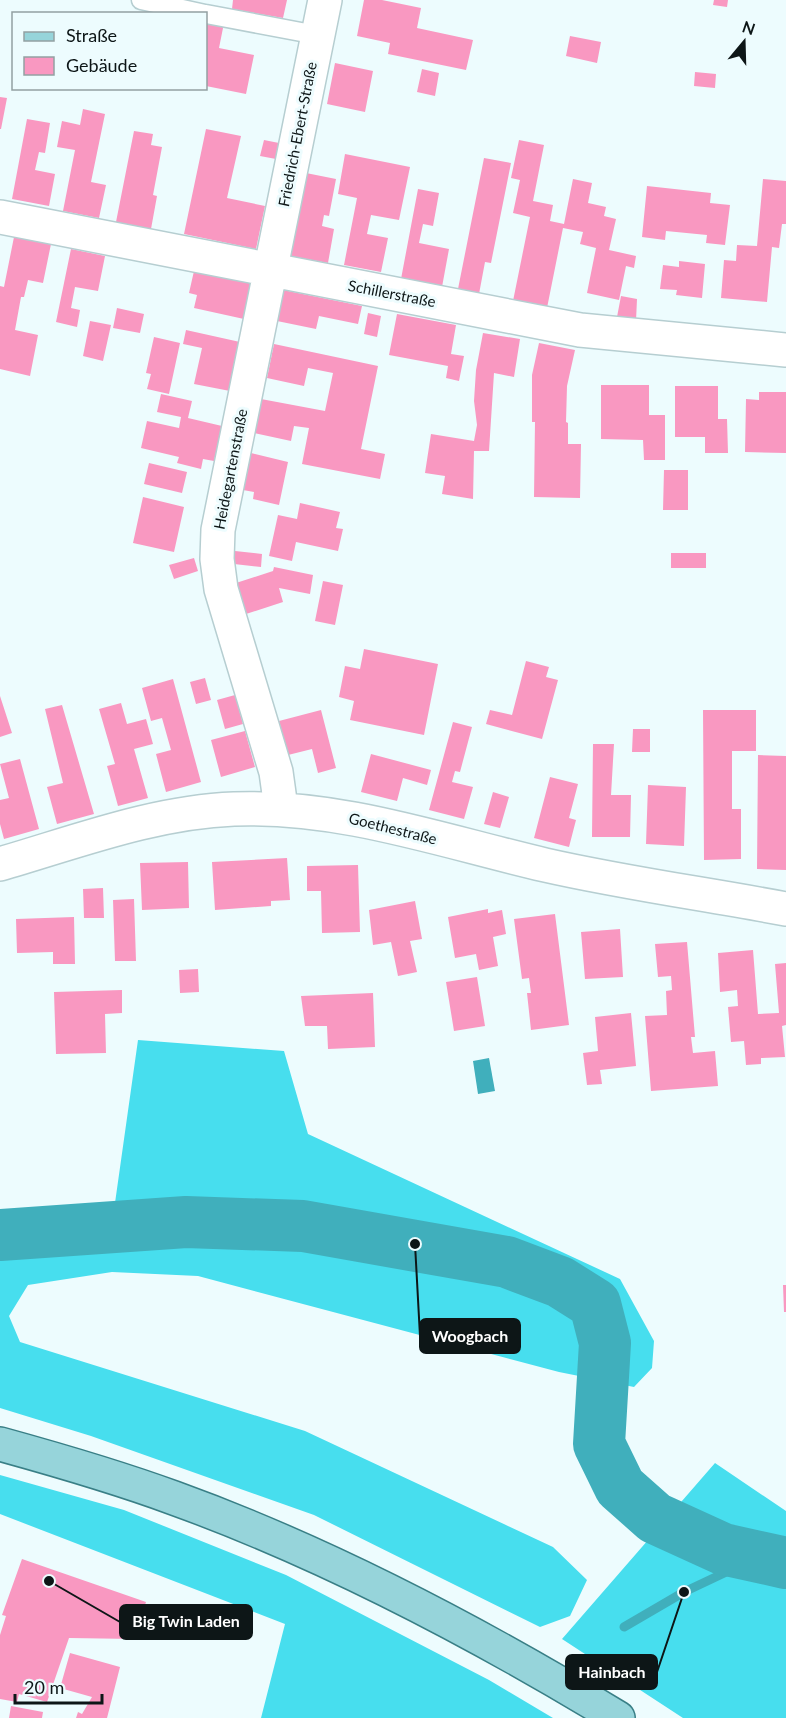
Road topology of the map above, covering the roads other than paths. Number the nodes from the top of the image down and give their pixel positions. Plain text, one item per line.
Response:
1 (141, 0) edge
2 (325, 0) edge
3 (196, 12) edge
4 (207, 14) edge
5 (317, 34) junction
6 (0, 217) edge
7 (270, 269) junction
8 (786, 350) edge
9 (281, 808) junction
10 (0, 864) edge
11 (786, 909) edge
12 (0, 1444) edge
13 (618, 1718) edge

1 - 3 lane
2 - 5 street, Friedrich-Ebert-Straße
4 - 5 lane
5 - 7 street, Friedrich-Ebert-Straße
6 - 7 street, Schillerstraße
7 - 8 street, Schillerstraße
7 - 9 street, Heidegartenstraße
9 - 10 street, Goethestraße
9 - 11 street, Goethestraße
12 - 13 main road

